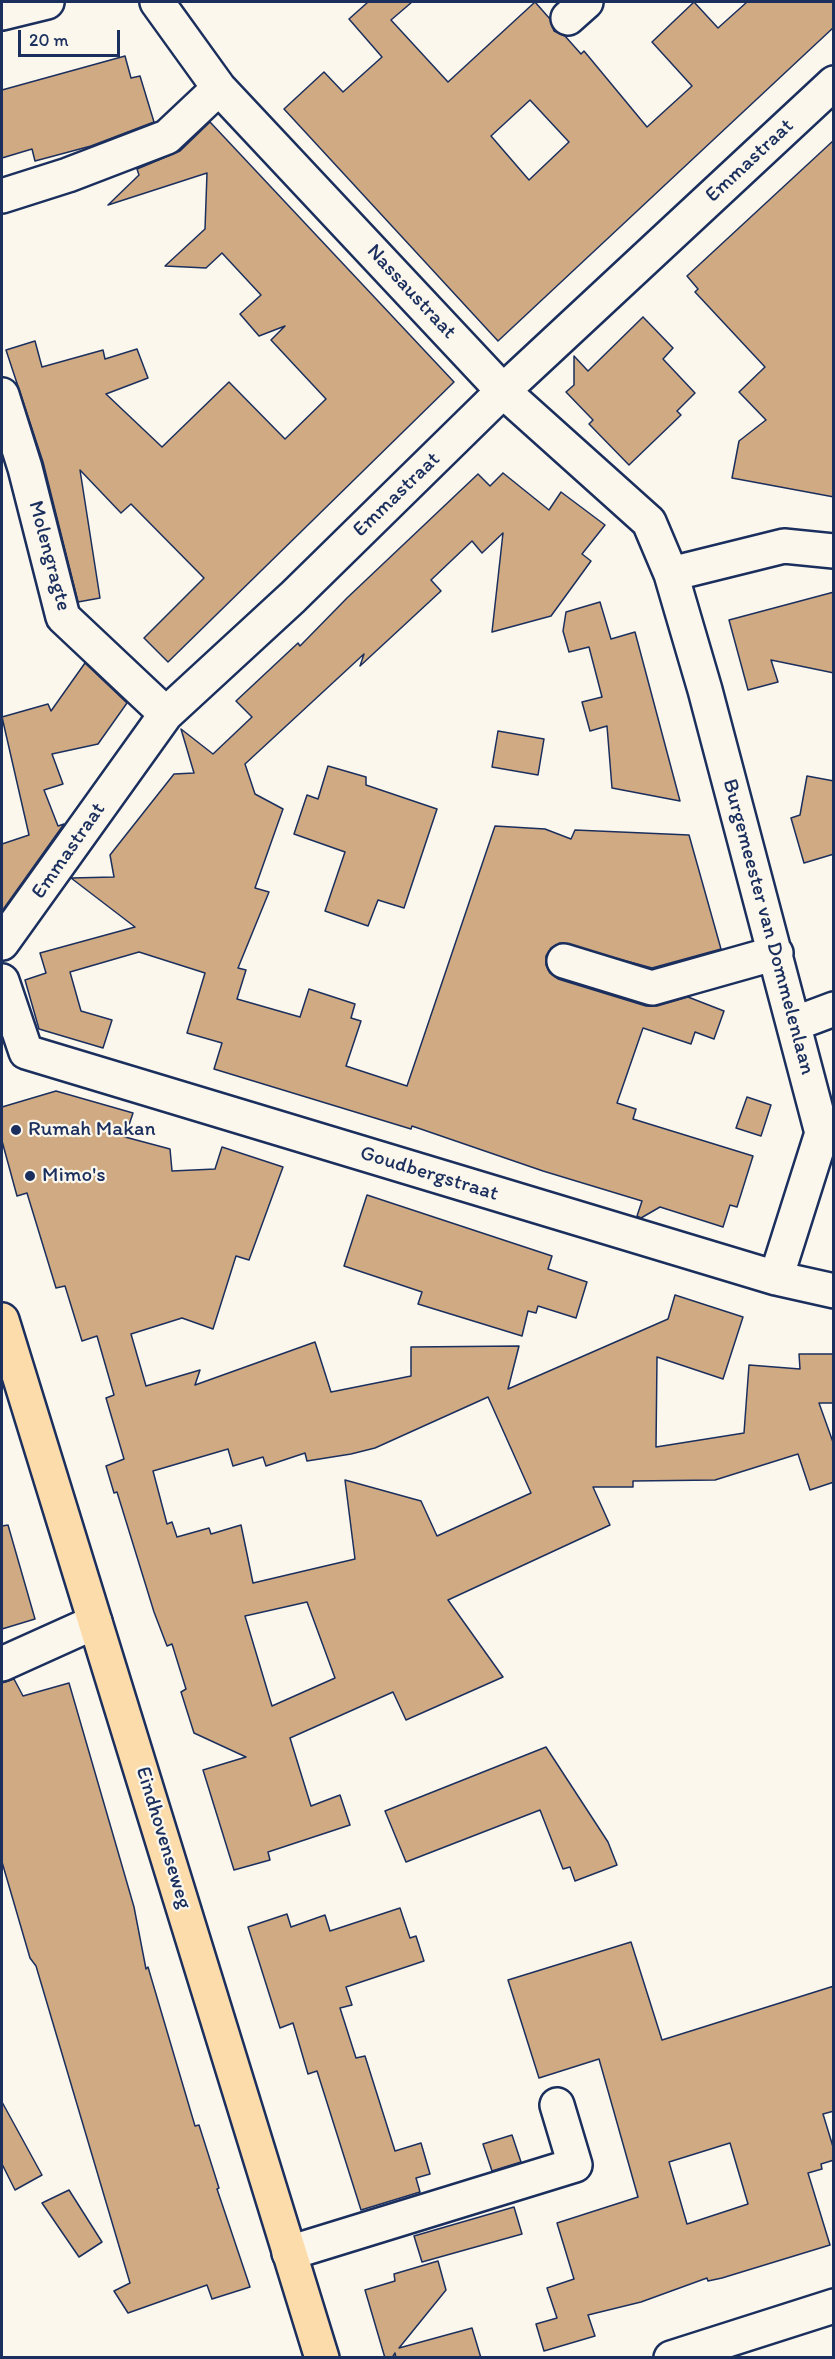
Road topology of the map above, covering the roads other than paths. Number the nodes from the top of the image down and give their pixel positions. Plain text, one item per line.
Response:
1 (47, 2) edge
2 (157, 2) edge
3 (2, 13) edge
4 (834, 83) edge
5 (219, 87) junction
6 (2, 196) edge
7 (503, 391) junction
8 (2, 395) edge
9 (834, 551) edge
10 (671, 574) junction
11 (166, 714) junction
12 (2, 944) edge
13 (776, 953) junction
14 (564, 961) dead end
15 (2, 981) edge
16 (834, 1010) edge
17 (794, 1024) junction
18 (776, 1278) junction
19 (834, 1291) edge
20 (2, 1320) edge
21 (95, 1622) junction
22 (2, 1664) edge
23 (557, 2105) dead end
24 (289, 2253) junction
25 (834, 2307) edge
26 (705, 2352) edge
27 (322, 2358) edge
28 (671, 2358) edge

1 - 3 street
2 - 5 street, Nassaustraat
4 - 7 street, Emmastraat
5 - 6 street
5 - 7 street, Nassaustraat
7 - 10 street, Nassaustraat
7 - 11 street, Emmastraat
8 - 11 street, Molengragte
9 - 10 street
10 - 13 street, Burgemeester van Dommelenlaan
11 - 12 street, Emmastraat
13 - 14 street
13 - 17 street, Burgemeester van Dommelenlaan
15 - 18 street, Goudbergstraat
16 - 17 street
17 - 18 street, Burgemeester van Dommelenlaan
18 - 19 street, Goudbergstraat
20 - 21 main road, Eindhovenseweg
21 - 22 street
21 - 24 main road, Eindhovenseweg
23 - 24 street
24 - 27 main road, Eindhovenseweg
25 - 26 street
26 - 28 street

